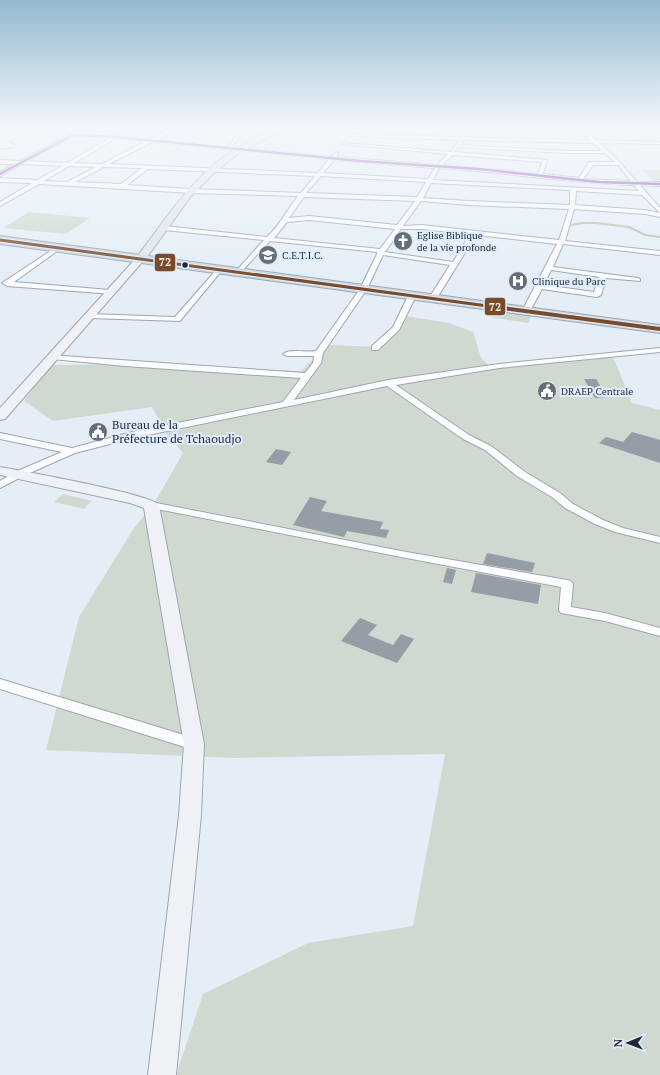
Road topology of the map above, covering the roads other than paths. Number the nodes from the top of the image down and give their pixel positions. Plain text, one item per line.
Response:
1 (43, 178) edge
2 (80, 178) edge
3 (132, 178) edge
4 (203, 178) edge
5 (317, 178) edge
6 (370, 178) edge
7 (432, 178) edge
8 (565, 178) edge
9 (632, 178) edge
10 (0, 180) edge
11 (580, 180) joint
12 (37, 182) junction
13 (430, 182) junction
14 (69, 184) junction
15 (637, 184) junction
16 (660, 184) edge
17 (122, 186) junction
18 (573, 189) junction
19 (191, 191) junction
20 (643, 193) junction
21 (302, 196) junction
22 (419, 199) junction
23 (650, 201) junction
24 (660, 201) edge
25 (0, 204) edge
26 (573, 207) junction
27 (176, 210) junction
28 (660, 211) edge
29 (660, 216) edge
30 (286, 220) junction
31 (399, 227) junction
32 (164, 228) junction
33 (474, 233) junction
34 (269, 238) junction
35 (0, 240) edge
36 (561, 243) junction
37 (58, 248) junction
38 (381, 252) junction
39 (660, 253) edge
40 (141, 256) junction
41 (455, 264) junction
42 (548, 268) junction
43 (220, 269) junction
44 (238, 272) junction
45 (603, 276) junction
46 (638, 280) dead end
47 (4, 283) edge
48 (539, 286) junction
49 (363, 289) junction
50 (107, 292) junction
51 (412, 296) junction
52 (433, 298) junction
53 (526, 311) junction
54 (89, 316) junction
55 (660, 329) edge
56 (375, 348) dead end
57 (660, 350) edge
58 (319, 353) junction
59 (287, 354) dead end
60 (52, 357) junction
61 (308, 376) junction
62 (388, 383) junction
63 (286, 404) junction
64 (0, 407) edge
65 (0, 416) edge
66 (0, 436) edge
67 (72, 451) junction
68 (9, 473) edge
69 (0, 485) edge
70 (151, 505) junction
71 (660, 540) edge
72 (660, 632) edge
73 (0, 684) edge
74 (194, 744) junction
75 (162, 1075) edge

1 - 12 street
2 - 14 street
3 - 17 street
4 - 19 main road
5 - 21 street
6 - 13 street
7 - 13 street
8 - 11 street
9 - 15 street
10 - 12 street
11 - 15 street
12 - 14 street
12 - 25 street
13 - 18 street
13 - 22 street
14 - 17 street
15 - 16 street
15 - 20 street
17 - 19 street
18 - 20 street
18 - 26 street
19 - 21 street
19 - 27 main road
20 - 23 street
21 - 22 street
21 - 30 street
22 - 26 street
22 - 31 street
23 - 24 street
23 - 28 street
26 - 29 street
26 - 36 street
27 - 32 main road
27 - 40 main road
30 - 31 street
30 - 34 street
31 - 33 street
31 - 38 street
32 - 34 street
32 - 40 main road
33 - 36 street
33 - 41 street
34 - 38 street
34 - 44 street
35 - 37 highway
36 - 39 street
36 - 42 street
37 - 40 highway
37 - 47 street
38 - 41 street
38 - 49 street
40 - 43 highway
40 - 50 main road
41 - 52 street
42 - 45 street
42 - 48 street
43 - 44 highway
43 - 54 street
44 - 49 highway
45 - 46 street
45 - 48 street
47 - 50 street
48 - 53 street
49 - 51 highway
49 - 58 street
50 - 54 main road
50 - 64 main road
51 - 52 highway
51 - 56 street
52 - 53 highway
53 - 55 highway
54 - 60 main road
57 - 62 street
58 - 59 street
58 - 61 street
60 - 61 street
60 - 65 main road
61 - 63 street
62 - 63 street
62 - 71 street
63 - 67 street
66 - 67 street
67 - 68 street
68 - 69 street
68 - 70 main road
70 - 72 street
70 - 74 main road
73 - 74 street
74 - 75 main road

